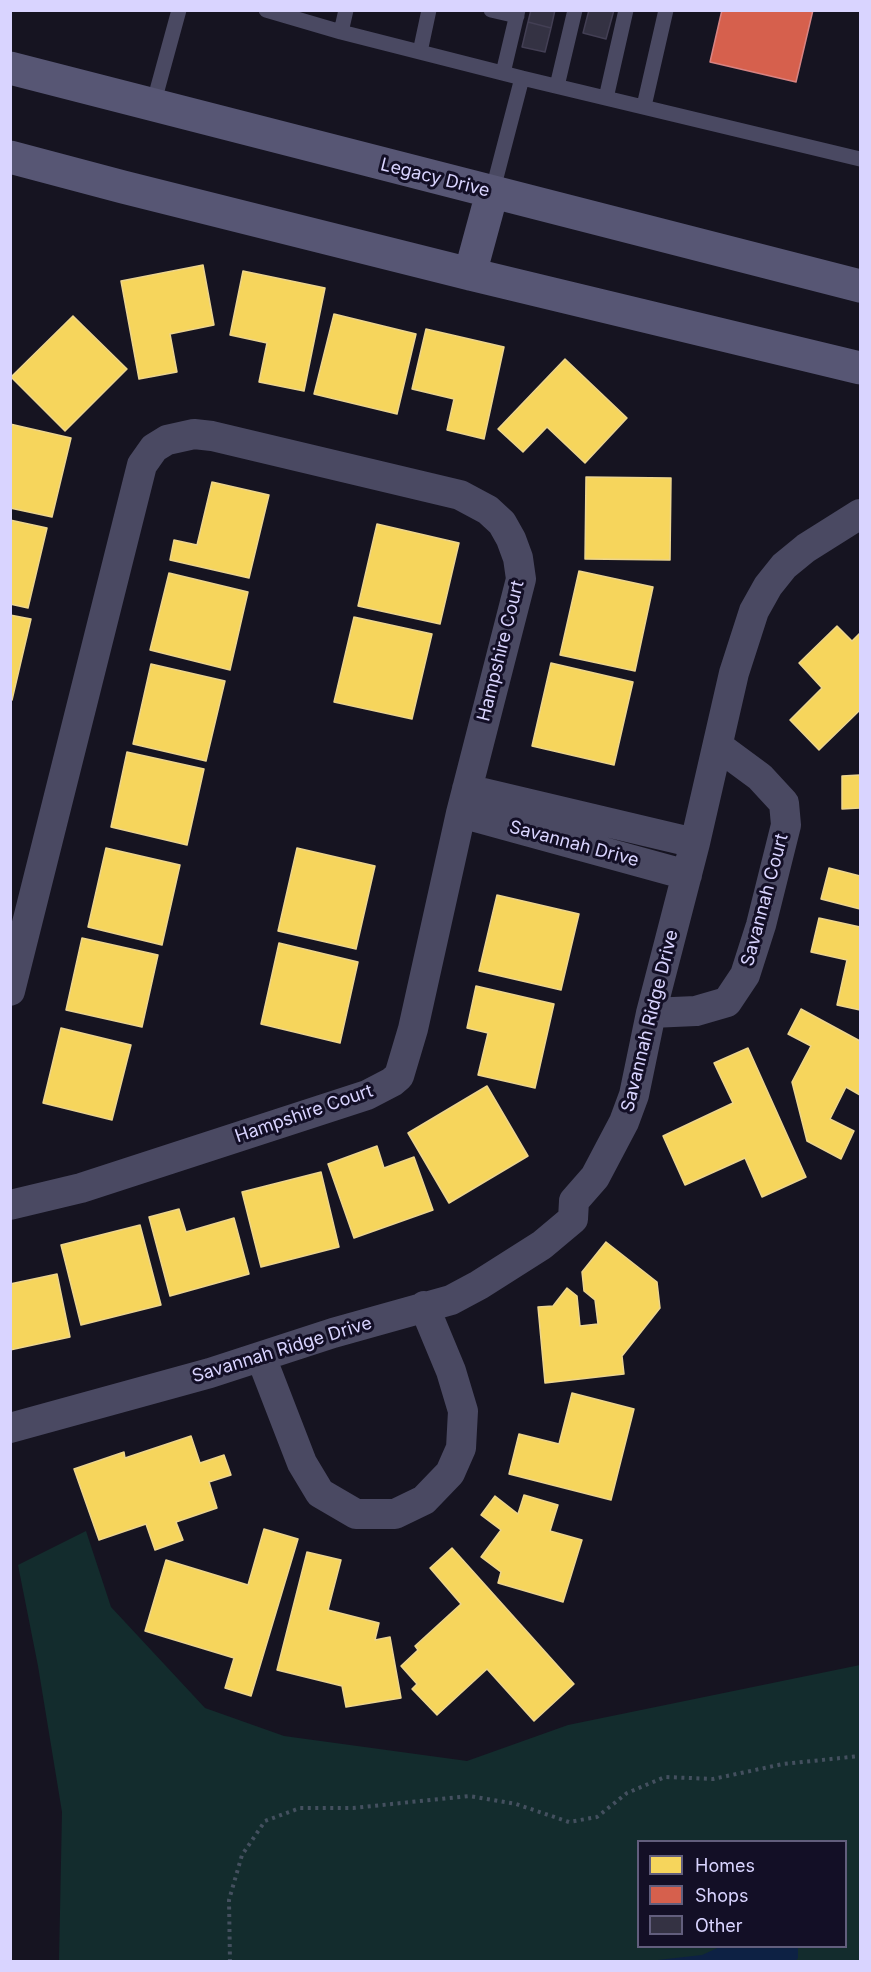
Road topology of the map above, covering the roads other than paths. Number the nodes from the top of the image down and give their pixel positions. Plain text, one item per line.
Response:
1 (179, 10) edge
2 (266, 10) edge
3 (346, 10) edge
4 (429, 10) edge
5 (491, 10) edge
6 (575, 10) edge
7 (626, 10) edge
8 (666, 10) edge
9 (518, 13) edge
10 (341, 32) junction
11 (420, 52) junction
12 (10, 68) edge
13 (503, 74) junction
14 (522, 78) junction
15 (557, 86) junction
16 (606, 98) junction
17 (153, 105) junction
18 (644, 106) junction
19 (10, 157) edge
20 (861, 159) edge
21 (492, 193) junction
22 (470, 274) junction
23 (861, 286) edge
24 (861, 368) edge
25 (861, 514) edge
26 (718, 746) junction
27 (464, 801) junction
28 (695, 843) junction
29 (687, 875) junction
30 (10, 991) edge
31 (651, 1013) junction
32 (10, 1205) edge
33 (423, 1306) junction
34 (261, 1357) junction
35 (10, 1428) edge

1 - 17 lane
2 - 10 lane
3 - 10 lane
4 - 11 lane
5 - 9 lane
6 - 15 lane
7 - 16 lane
8 - 18 lane
9 - 13 lane
10 - 11 lane
11 - 13 lane
12 - 17 main road, Legacy Drive
13 - 14 lane
14 - 15 lane
14 - 21 lane
15 - 16 lane
16 - 18 lane
17 - 21 main road, Legacy Drive
18 - 20 lane
19 - 22 main road
21 - 22 main road
21 - 23 main road, Legacy Drive
22 - 24 main road
25 - 26 street, Savannah Ridge Drive
26 - 28 street, Savannah Ridge Drive
26 - 31 street, Savannah Court
27 - 28 street, Savannah Drive
27 - 29 street, Savannah Drive
27 - 30 street, Hampshire Court
27 - 32 street, Hampshire Court
28 - 29 street, Savannah Ridge Drive
29 - 31 street, Savannah Ridge Drive
31 - 33 street, Savannah Ridge Drive
33 - 34 street, Savannah Ridge Drive
33 - 34 street
34 - 35 street, Savannah Ridge Drive

